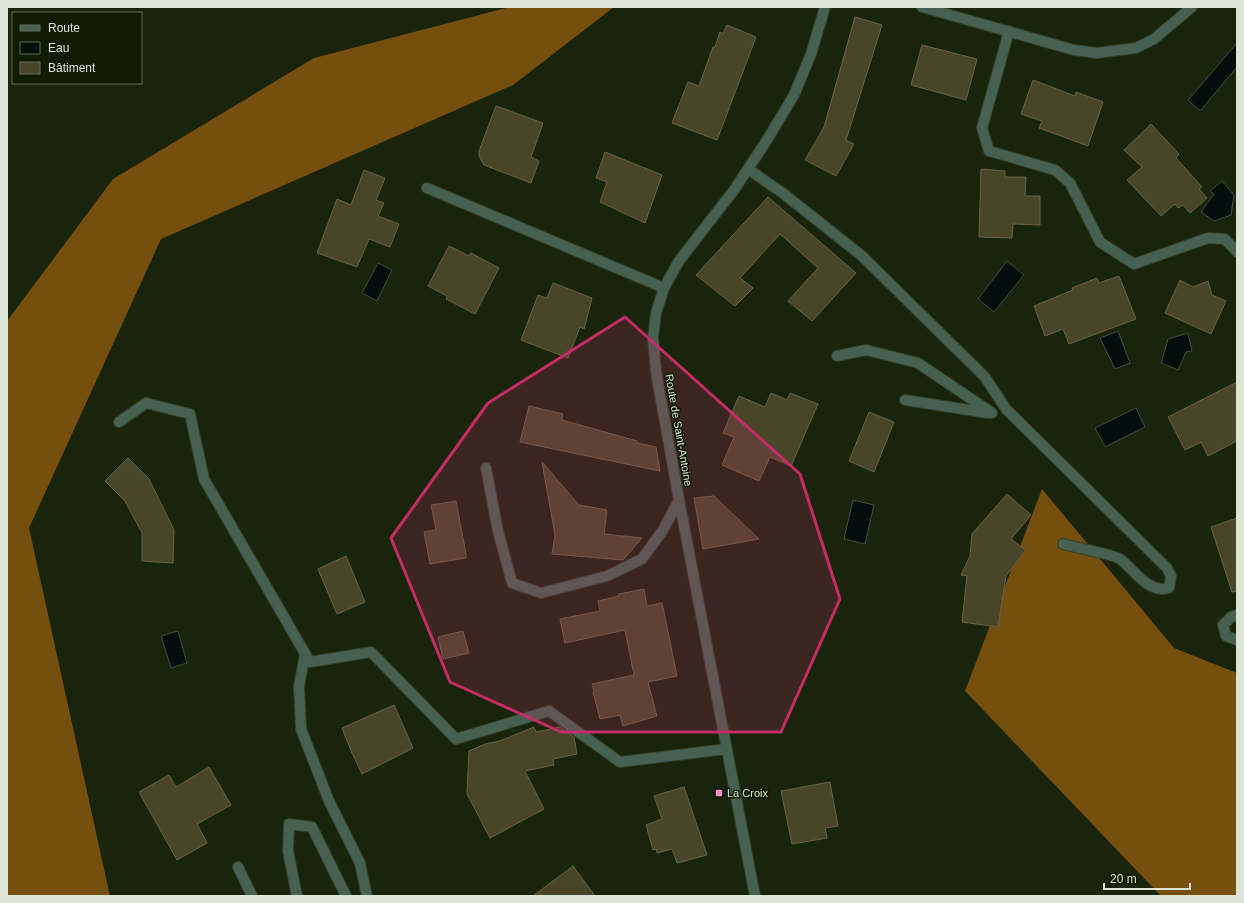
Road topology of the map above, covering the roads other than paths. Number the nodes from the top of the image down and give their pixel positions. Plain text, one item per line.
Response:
1 (825, 7) edge
2 (922, 7) edge
3 (1192, 7) edge
4 (1009, 32) junction
5 (748, 169) junction
6 (427, 188) dead end
7 (1237, 252) edge
8 (664, 288) junction
9 (837, 356) dead end
10 (905, 400) dead end
11 (1006, 409) junction
12 (992, 413) junction
13 (119, 422) dead end
14 (486, 468) dead end
15 (680, 500) junction
16 (1062, 544) dead end
17 (1237, 615) edge
18 (1237, 640) edge
19 (305, 655) junction
20 (727, 749) junction
21 (238, 867) dead end
22 (252, 896) edge
23 (297, 896) edge
24 (346, 896) edge
25 (367, 896) edge
26 (755, 896) edge

1 - 5 street, Route de Saint-Antoine
2 - 4 street
3 - 4 street
4 - 7 street
5 - 8 street, Route de Saint-Antoine
5 - 11 street
6 - 8 street
8 - 15 street, Route de Saint-Antoine
9 - 12 street
10 - 12 street
11 - 12 street
11 - 16 street
13 - 19 street
14 - 15 street
15 - 20 street, Route de Saint-Antoine
17 - 18 street
19 - 20 street
19 - 25 street
20 - 26 street, Route de Saint-Antoine
21 - 22 street
23 - 24 street

